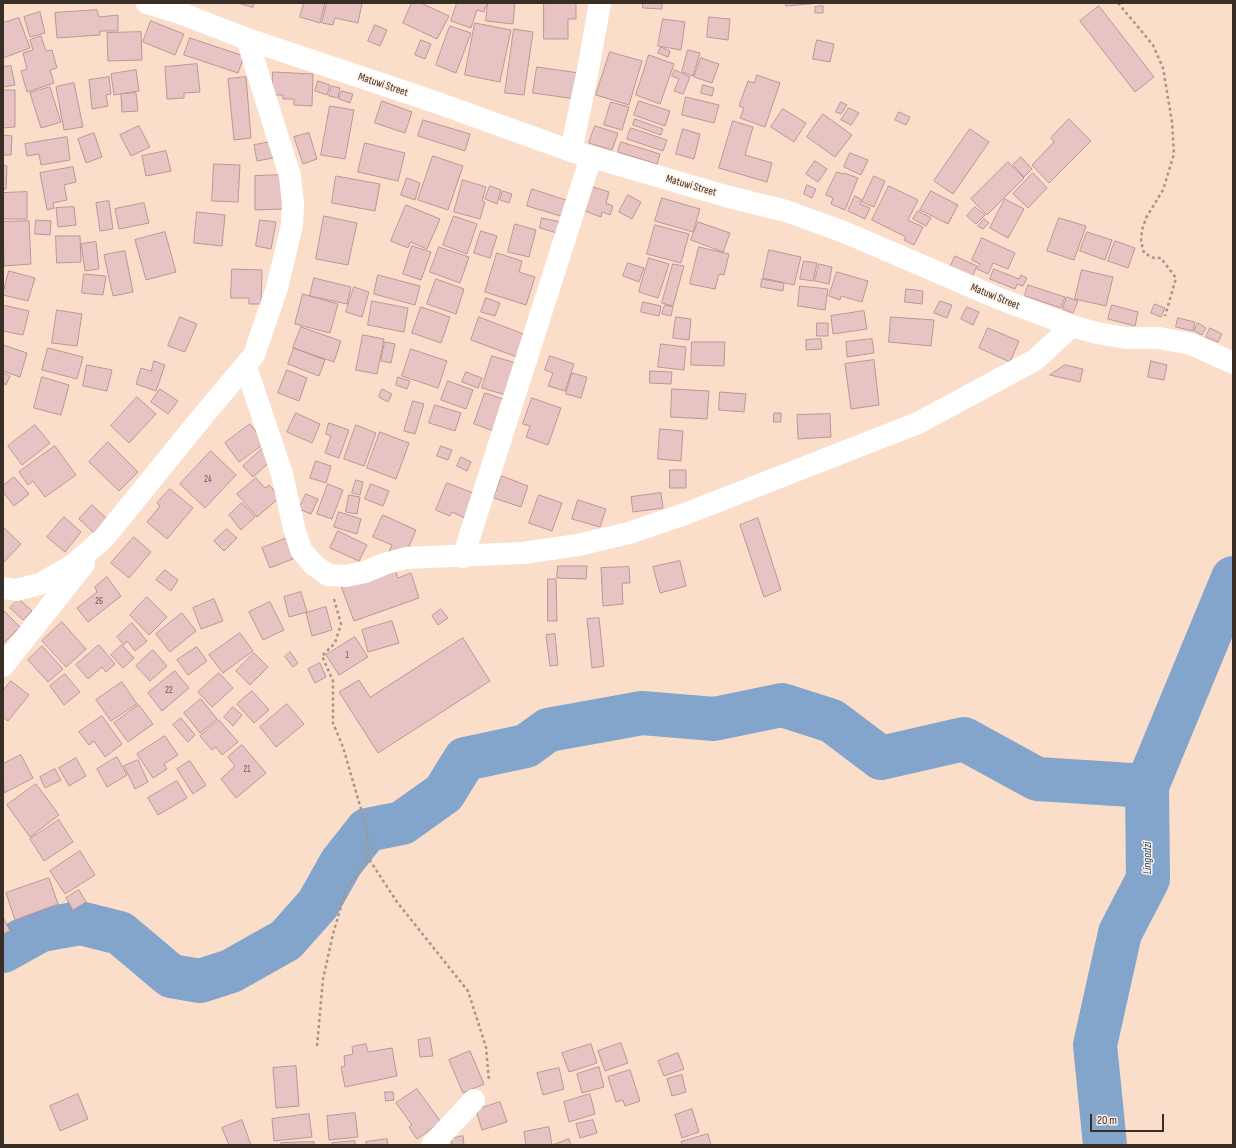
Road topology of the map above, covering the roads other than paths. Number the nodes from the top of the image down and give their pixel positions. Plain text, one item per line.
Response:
1 (147, 3) edge
2 (600, 3) edge
3 (247, 38) junction
4 (581, 154) junction
5 (1072, 326) junction
6 (1233, 363) edge
7 (246, 367) junction
8 (104, 538) junction
9 (463, 557) junction
10 (3, 588) edge
11 (3, 666) edge
12 (474, 1100) road end
13 (432, 1145) edge

1 - 3 street, Matuwi Street
2 - 4 street
3 - 4 street, Matuwi Street
3 - 7 street
4 - 5 street, Matuwi Street
4 - 9 street
5 - 6 street, Matuwi Street
5 - 9 street
7 - 8 street
7 - 9 street
8 - 10 street
8 - 11 street
12 - 13 street

